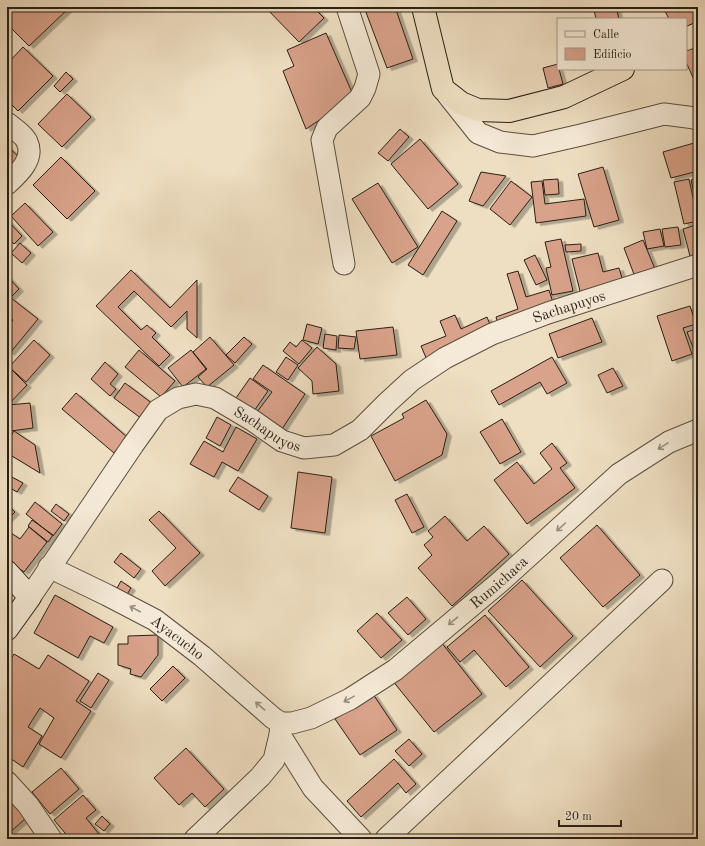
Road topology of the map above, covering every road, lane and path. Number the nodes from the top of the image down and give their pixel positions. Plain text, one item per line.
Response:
1 (347, 7) edge
2 (423, 7) edge
3 (698, 34) edge
4 (687, 39) edge
5 (621, 70) edge
6 (443, 89) junction
7 (698, 120) edge
8 (7, 123) edge
9 (7, 184) edge
10 (344, 264) dead end
11 (698, 265) edge
12 (698, 430) edge
13 (49, 567) junction
14 (7, 572) edge
15 (662, 580) dead end
16 (30, 597) junction
17 (7, 629) edge
18 (285, 727) junction
19 (7, 782) edge
20 (51, 839) edge
21 (195, 839) edge
22 (361, 839) edge
23 (386, 839) edge

1 - 10 street
2 - 6 highway
3 - 4 highway
5 - 6 highway
6 - 7 street
8 - 9 street
11 - 13 street, Sachapuyos
12 -> 18 street, Rumichaca
13 - 16 street, Sachapuyos
18 -> 13 street, Ayacucho
14 - 16 main road
15 - 23 street
16 - 17 main road, Sachapuyos
18 - 21 street
18 - 22 street, Ayacucho
19 - 20 street

